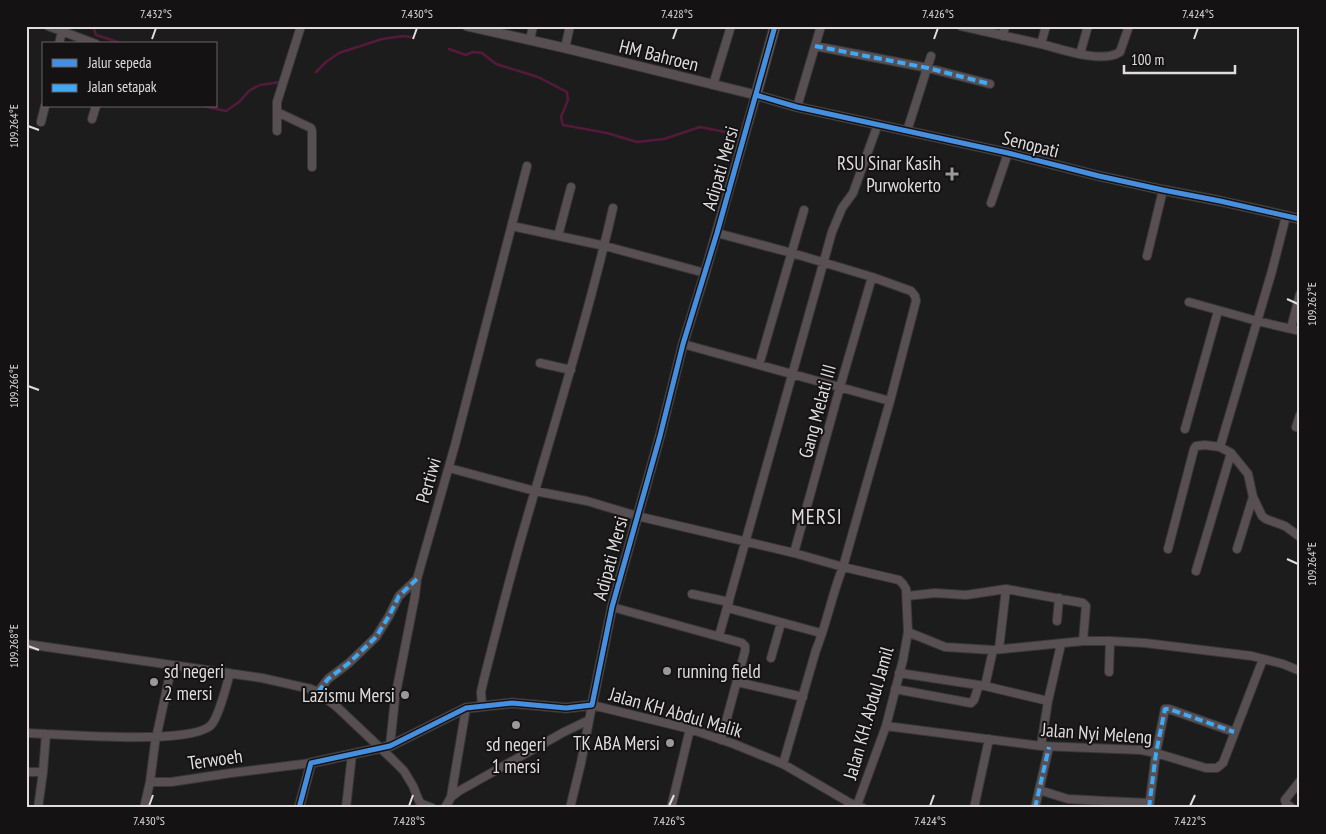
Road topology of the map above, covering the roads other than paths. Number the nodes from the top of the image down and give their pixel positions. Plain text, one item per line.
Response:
1 (48, 26) edge
2 (301, 26) edge
3 (467, 26) edge
4 (533, 26) edge
5 (570, 26) edge
6 (731, 26) edge
7 (775, 26) edge
8 (821, 26) edge
9 (963, 26) edge
10 (1005, 26) edge
11 (1046, 26) edge
12 (1088, 26) edge
13 (1128, 26) edge
14 (62, 31) junction
15 (1003, 36) junction
16 (530, 40) junction
17 (59, 42) edge
18 (91, 42) edge
19 (1041, 44) junction
20 (815, 46) junction
21 (565, 48) junction
22 (1080, 54) junction
23 (931, 56) dead end
24 (928, 68) junction
25 (990, 84) dead end
26 (713, 85) junction
27 (756, 95) junction
28 (797, 107) junction
29 (44, 108) edge
30 (95, 108) edge
31 (276, 112) junction
32 (92, 119) dead end
33 (41, 122) dead end
34 (878, 124) junction
35 (277, 131) dead end
36 (907, 131) junction
37 (1008, 154) junction
38 (527, 166) dead end
39 (312, 167) dead end
40 (571, 188) dead end
41 (1163, 190) junction
42 (992, 203) dead end
43 (613, 208) dead end
44 (804, 210) dead end
45 (1286, 216) junction
46 (1300, 219) edge
47 (512, 226) junction
48 (717, 234) junction
49 (558, 236) junction
50 (604, 246) junction
51 (792, 253) junction
52 (1147, 256) dead end
53 (823, 262) junction
54 (706, 273) junction
55 (872, 277) junction
56 (1300, 294) edge
57 (1189, 302) dead end
58 (1218, 311) junction
59 (1257, 321) junction
60 (1290, 328) junction
61 (1300, 331) edge
62 (683, 344) junction
63 (540, 363) dead end
64 (759, 365) junction
65 (571, 370) junction
66 (792, 374) junction
67 (840, 387) junction
68 (890, 401) junction
69 (1300, 415) edge
70 (1296, 427) dead end
71 (1185, 429) dead end
72 (1220, 447) junction
73 (1231, 453) junction
74 (449, 468) junction
75 (536, 491) junction
76 (1253, 497) junction
77 (637, 516) junction
78 (1300, 537) edge
79 (746, 542) junction
80 (1237, 549) dead end
81 (1168, 550) dead end
82 (794, 553) junction
83 (843, 567) junction
84 (1196, 571) dead end
85 (417, 580) junction
86 (1006, 589) junction
87 (692, 594) dead end
88 (907, 596) junction
89 (1059, 598) junction
90 (729, 605) junction
91 (612, 608) junction
92 (1057, 621) dead end
93 (781, 623) junction
94 (817, 632) dead end
95 (908, 632) junction
96 (719, 636) junction
97 (1083, 641) junction
98 (1110, 641) junction
99 (26, 644) edge
100 (1061, 644) junction
101 (996, 650) junction
102 (770, 658) dead end
103 (1263, 659) junction
104 (172, 665) junction
105 (1300, 671) edge
106 (1109, 672) dead end
107 (230, 673) junction
108 (899, 673) junction
109 (737, 682) junction
110 (982, 686) junction
111 (895, 689) junction
112 (318, 692) junction
113 (803, 697) junction
114 (482, 699) junction
115 (1048, 701) junction
116 (592, 703) junction
117 (466, 708) junction
118 (589, 720) junction
119 (886, 726) junction
120 (690, 729) junction
121 (1234, 732) junction
122 (26, 733) edge
123 (46, 734) junction
124 (722, 735) junction
125 (989, 739) junction
126 (156, 741) junction
127 (391, 741) junction
128 (1045, 747) junction
129 (380, 748) junction
130 (1156, 753) junction
131 (352, 754) junction
132 (783, 762) junction
133 (311, 763) junction
134 (26, 772) edge
135 (43, 772) junction
136 (1300, 781) edge
137 (150, 782) junction
138 (1039, 790) junction
139 (451, 797) junction
140 (1105, 804) edge
141 (859, 805) edge
142 (1149, 805) edge
143 (38, 808) edge
144 (144, 808) edge
145 (299, 808) edge
146 (346, 808) edge
147 (432, 808) edge
148 (446, 808) edge
149 (570, 808) edge
150 (671, 808) edge
151 (974, 808) edge
152 (1035, 808) edge
153 (1292, 808) edge

1 - 14 street
2 - 31 street
3 - 16 street, HM Bahroen
4 - 16 street
5 - 21 street
6 - 26 street
7 - 27 main road
8 - 20 street
9 - 15 street
10 - 15 street
11 - 19 street
12 - 22 street
13 - 22 street
14 - 17 street
14 - 18 street
15 - 19 street
16 - 21 street, HM Bahroen
19 - 22 street
20 - 24 street
20 - 28 street
21 - 26 street, HM Bahroen
23 - 24 street
24 - 25 street
24 - 36 street
26 - 27 street, HM Bahroen
27 - 28 street, Senopati
27 - 48 street, Adipati Mersi
28 - 34 street, Senopati
29 - 33 street
30 - 32 street
31 - 35 street
31 - 39 street
34 - 36 street, Senopati
34 - 53 street
36 - 37 street, Senopati
37 - 41 street, Senopati
37 - 42 street
38 - 47 street, Pertiwi
40 - 49 street
41 - 45 street, Senopati
41 - 52 street
43 - 50 street
44 - 51 street
45 - 46 street, Senopati
45 - 59 street
47 - 49 street
47 - 74 street, Pertiwi
48 - 51 street
48 - 54 street, Adipati Mersi
49 - 50 street
50 - 54 street
50 - 65 street
51 - 53 street
51 - 64 street
53 - 55 street
53 - 66 street
54 - 62 street, Adipati Mersi
55 - 67 street, Gang Melati III
55 - 68 street
56 - 60 street
57 - 58 street
58 - 59 street
58 - 71 street
59 - 60 street
59 - 72 street
60 - 61 street
62 - 64 street
62 - 77 street, Adipati Mersi
63 - 65 street
64 - 66 street
65 - 75 street
66 - 67 street
66 - 79 street
67 - 68 street
67 - 82 street, Gang Melati III
68 - 83 street
69 - 70 street
72 - 73 street
72 - 81 street
73 - 76 street
73 - 84 street
74 - 75 street
74 - 85 street, Pertiwi
75 - 77 street
75 - 114 street
76 - 78 street
76 - 80 street
77 - 79 street
77 - 91 street, Adipati Mersi
79 - 82 street
79 - 90 street
82 - 83 street
83 - 88 street
83 - 113 street
85 - 112 street
85 - 127 street, Pertiwi
86 - 88 street
86 - 89 street
86 - 101 street
87 - 90 street
88 - 95 street, Jalan KH. Abdul Jamil
89 - 92 street
89 - 97 street
90 - 93 street
90 - 96 street
91 - 96 street
91 - 116 street, Adipati Mersi
93 - 94 street
93 - 102 street
95 - 101 street
95 - 108 street, Jalan KH. Abdul Jamil
96 - 109 street
97 - 98 street
97 - 100 street
98 - 103 street
98 - 106 street
99 - 104 street
100 - 101 street
100 - 115 street
101 - 110 street
103 - 105 street
103 - 121 street, Jalan Nyi Meleng
104 - 107 street
104 - 126 street
107 - 112 street
107 - 126 street
108 - 110 street
108 - 111 street, Jalan KH. Abdul Jamil
109 - 113 street
109 - 124 street
110 - 111 street
110 - 115 street
111 - 119 street, Jalan KH. Abdul Jamil
112 - 129 street
113 - 132 street
114 - 116 street
114 - 117 street
115 - 128 street
116 - 118 street
116 - 120 street, Jalan KH Abdul Malik
117 - 127 street
117 - 139 street
118 - 139 street
118 - 149 street
119 - 125 street, Jalan Nyi Meleng
119 - 141 street, Jalan KH. Abdul Jamil
120 - 124 street, Jalan KH Abdul Malik
120 - 150 street
121 - 130 street, Jalan Nyi Meleng
121 - 130 street
122 - 123 street
123 - 126 street
123 - 135 street
124 - 132 street, Jalan KH Abdul Malik
125 - 128 street, Jalan Nyi Meleng
125 - 151 street
126 - 137 street
127 - 129 street
128 - 130 street, Jalan Nyi Meleng
128 - 138 street
129 - 131 street
129 - 147 street
130 - 142 street
131 - 133 street
131 - 146 street
132 - 141 street, Jalan KH Abdul Malik
133 - 137 street, Terwoeh
133 - 145 street
134 - 135 street
135 - 143 street
136 - 153 street
137 - 144 street
138 - 140 street
138 - 152 street
139 - 148 street
140 - 142 street

